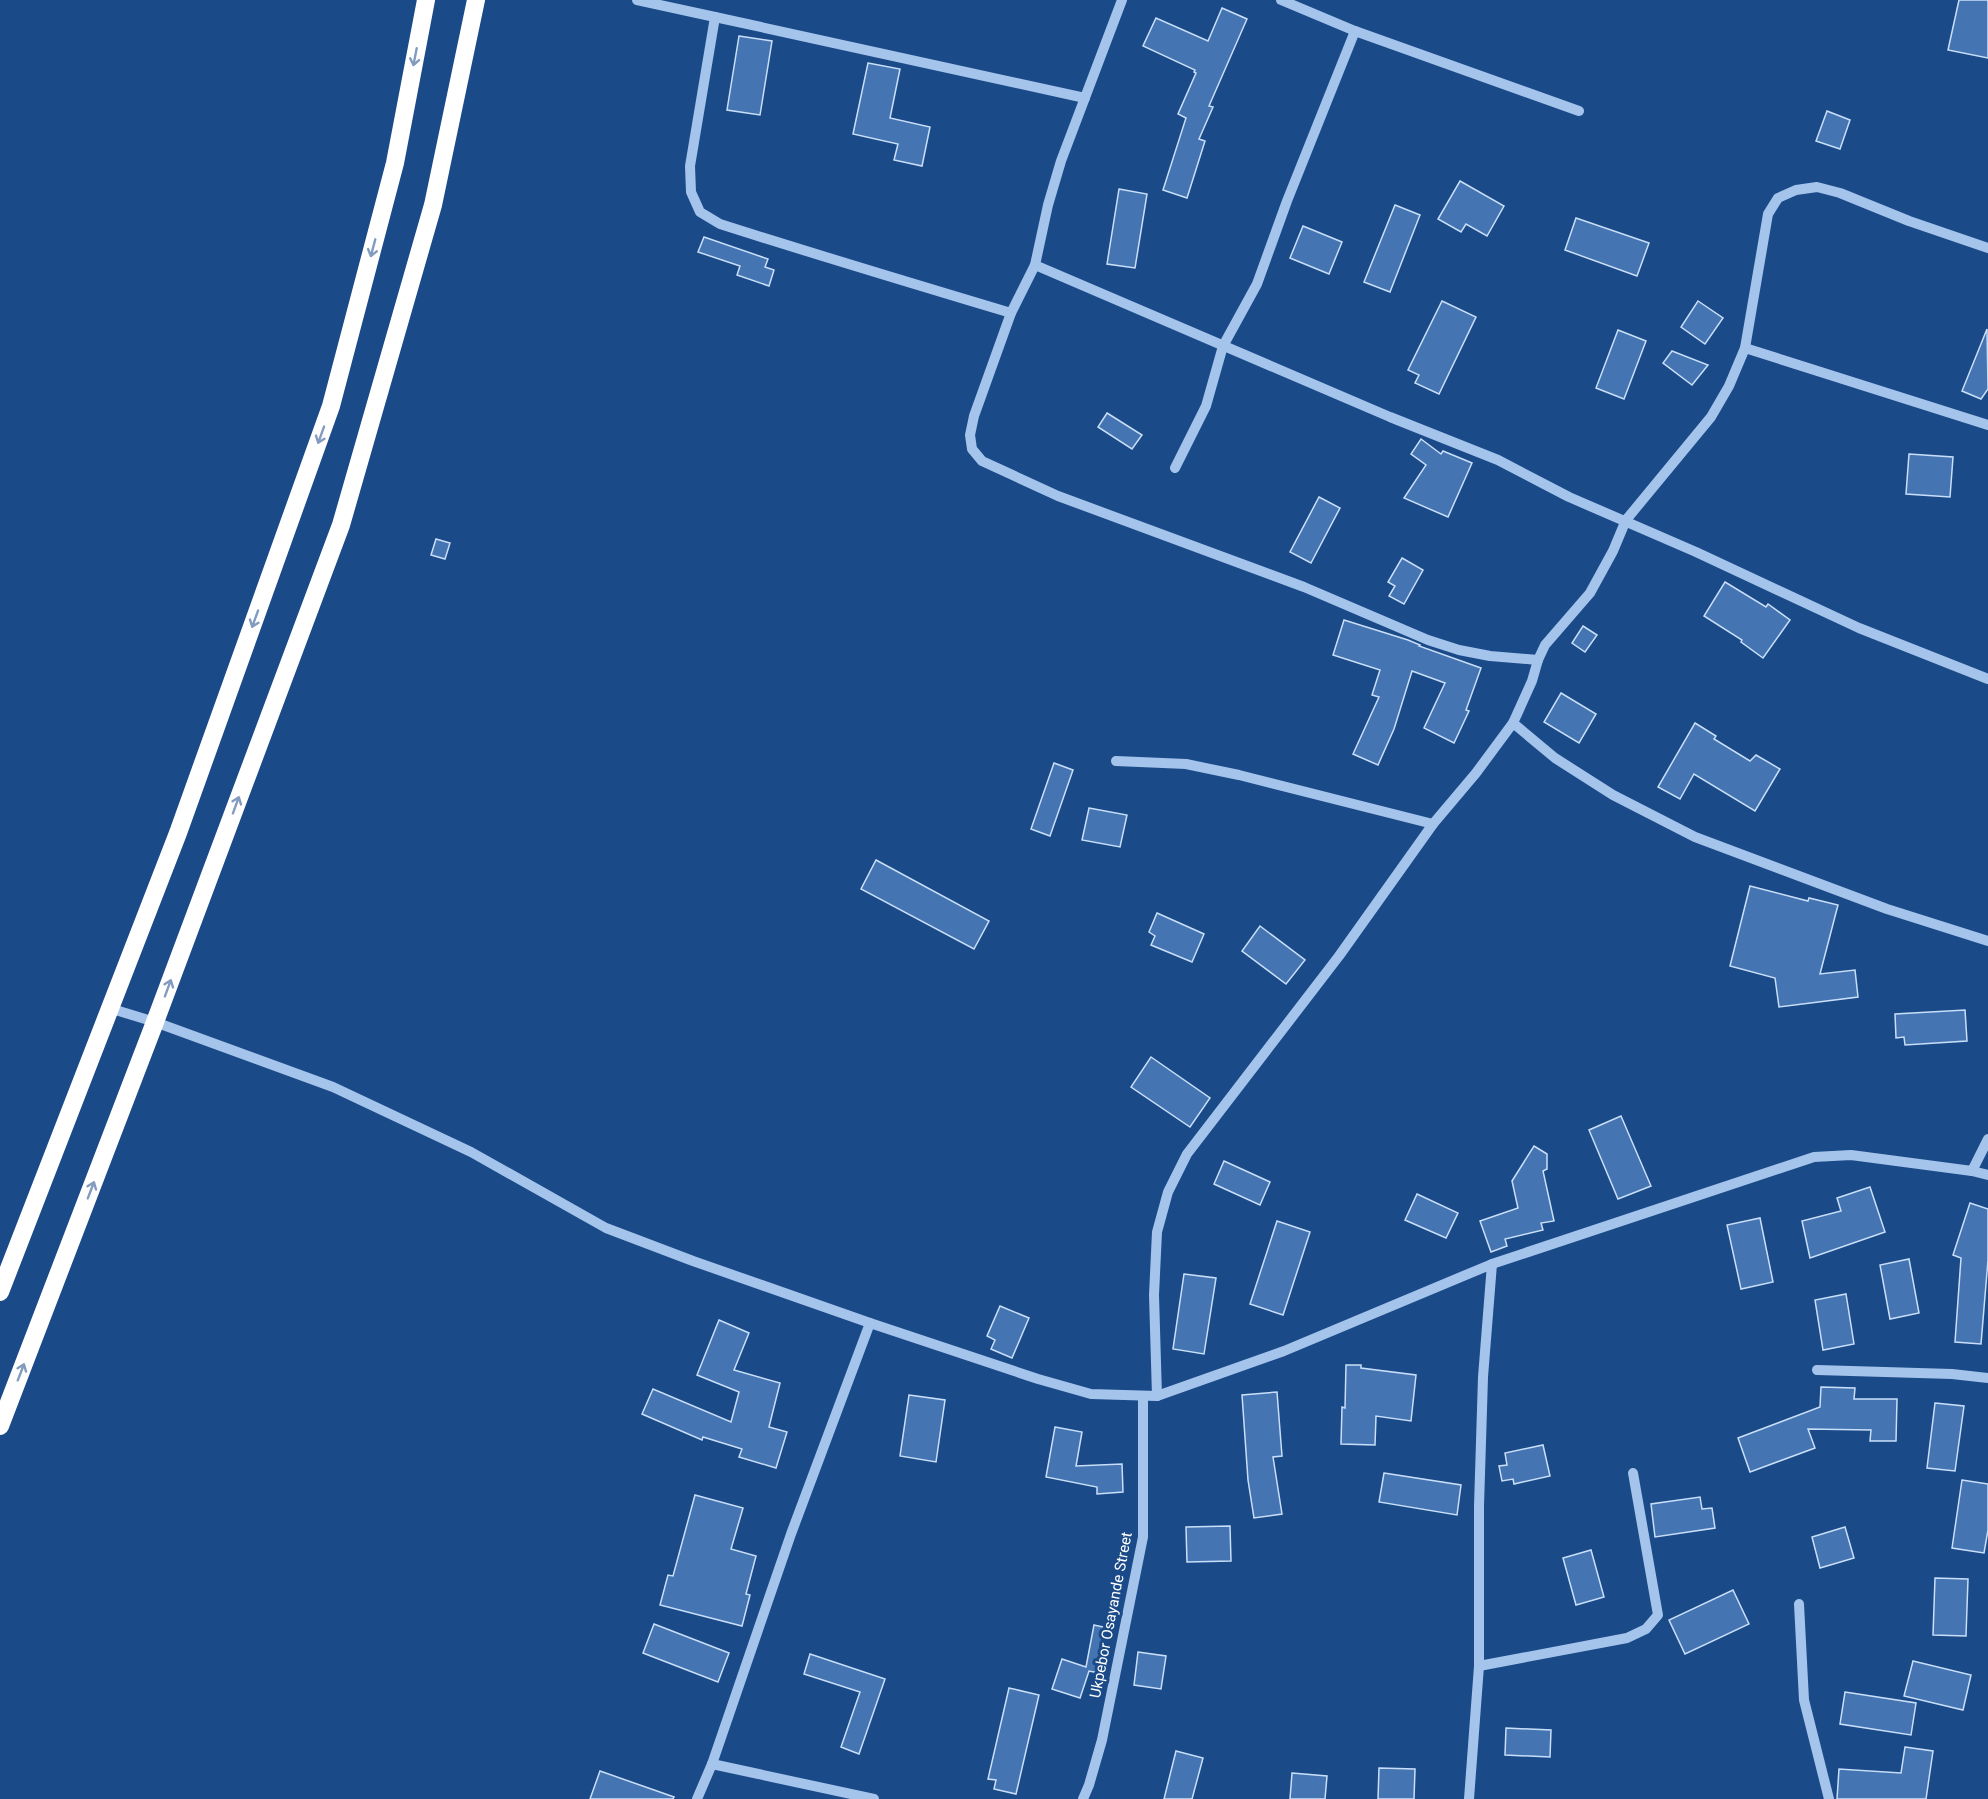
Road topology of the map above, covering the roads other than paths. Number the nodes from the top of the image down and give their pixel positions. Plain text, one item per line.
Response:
1 (426, 0) edge
2 (476, 0) edge
3 (637, 0) edge
4 (1122, 0) edge
5 (1281, 0) edge
6 (714, 17) junction
7 (1355, 31) junction
8 (1085, 98) junction
9 (1579, 111) dead end
10 (1988, 248) edge
11 (1035, 265) junction
12 (1011, 313) junction
13 (1223, 346) junction
14 (1745, 348) junction
15 (1988, 425) edge
16 (1175, 468) dead end
17 (1626, 520) junction
18 (1538, 660) junction
19 (1988, 679) edge
20 (1513, 723) junction
21 (1116, 761) dead end
22 (1434, 824) junction
23 (1988, 941) edge
24 (109, 1008) junction
25 (155, 1022) junction
26 (1988, 1139) edge
27 (1972, 1171) junction
28 (1988, 1175) edge
29 (1492, 1264) junction
30 (0, 1292) edge
31 (870, 1323) junction
32 (1817, 1370) dead end
33 (1988, 1378) edge
34 (1143, 1396) junction
35 (1157, 1396) junction
36 (0, 1426) edge
37 (1633, 1473) dead end
38 (1800, 1604) dead end
39 (1479, 1666) junction
40 (712, 1764) junction
41 (697, 1799) edge
42 (874, 1799) edge
43 (1083, 1799) edge
44 (1469, 1799) edge
45 (1829, 1799) edge

1 -> 24 highway
25 -> 2 highway
3 - 6 street
4 - 8 street
5 - 7 street
6 - 8 street
6 - 12 street
7 - 9 street
7 - 13 street
8 - 11 street
10 - 14 street
11 - 12 street
11 - 13 street
12 - 18 street
13 - 16 street
13 - 17 street
14 - 15 street
14 - 17 street
17 - 18 street
17 - 19 street
18 - 20 street
20 - 22 street
20 - 23 street
21 - 22 street
22 - 35 street
24 - 25 street
24 - 30 highway
25 - 31 street
36 -> 25 highway
26 - 27 street
27 - 28 street
27 - 29 street
29 - 35 street
29 - 39 street
31 - 34 street
31 - 40 street
32 - 33 street
34 - 35 street
34 - 43 street, Ukpebor Osayande Street
37 - 39 street
38 - 45 street
39 - 44 street
40 - 41 street
40 - 42 street

